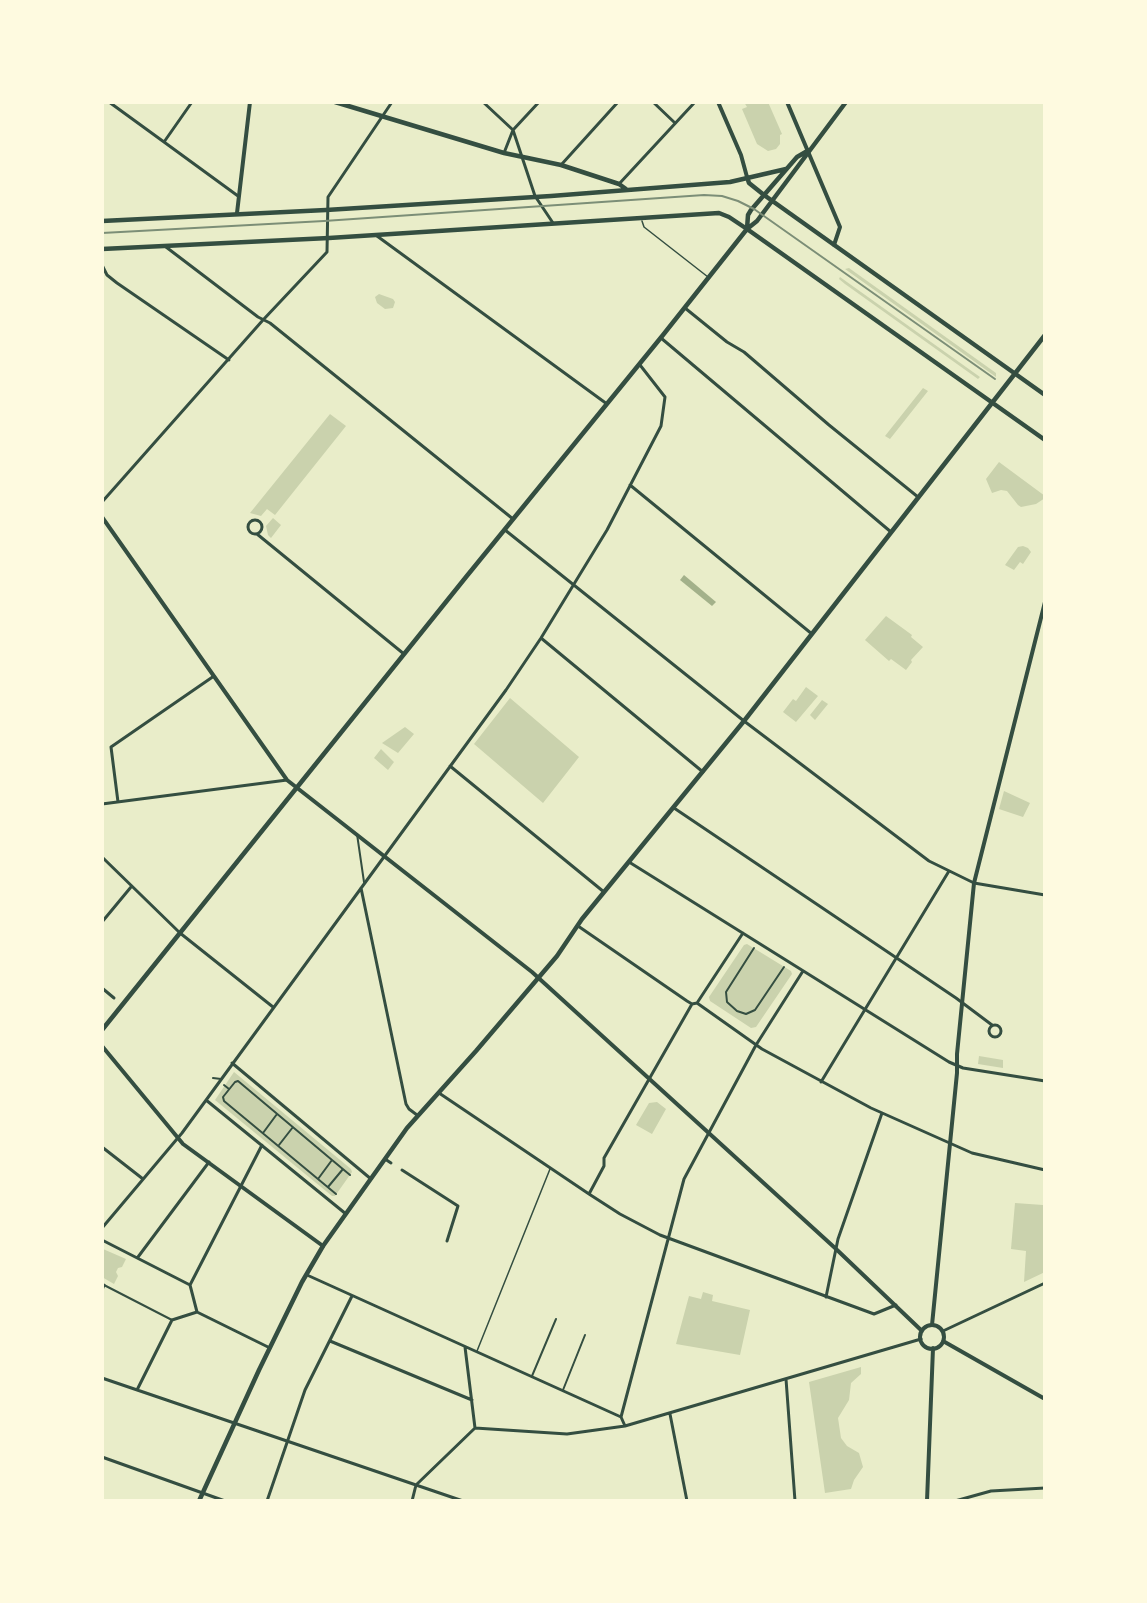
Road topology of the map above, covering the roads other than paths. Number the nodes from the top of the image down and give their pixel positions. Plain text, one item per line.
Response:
1 (109, 102) edge
2 (192, 102) edge
3 (250, 102) edge
4 (335, 102) edge
5 (393, 102) edge
6 (483, 102) edge
7 (539, 102) edge
8 (618, 102) edge
9 (653, 102) edge
10 (695, 102) edge
11 (718, 102) edge
12 (787, 102) edge
13 (846, 102) edge
14 (382, 117) junction
15 (675, 123) junction
16 (513, 130) junction
17 (164, 142) junction
18 (809, 150) junction
19 (504, 153) junction
20 (522, 157) junction
21 (561, 165) junction
22 (786, 170) junction
23 (747, 177) junction
24 (619, 184) junction
25 (626, 189) junction
26 (764, 195) junction
27 (238, 196) junction
28 (535, 196) junction
29 (772, 201) junction
30 (326, 210) junction
31 (237, 213) junction
32 (641, 217) junction
33 (102, 220) edge
34 (553, 223) junction
35 (747, 229) junction
36 (376, 235) junction
37 (329, 238) junction
38 (165, 246) junction
39 (834, 246) junction
40 (102, 249) edge
41 (102, 265) edge
42 (709, 277) junction
43 (685, 308) junction
44 (263, 320) junction
45 (1045, 334) edge
46 (661, 338) junction
47 (229, 361) junction
48 (640, 365) junction
49 (1014, 373) junction
50 (1045, 395) edge
51 (992, 402) junction
52 (607, 405) junction
53 (1045, 440) edge
54 (630, 485) junction
55 (918, 497) junction
56 (102, 502) edge
57 (102, 517) edge
58 (513, 519) junction
59 (505, 530) junction
60 (891, 532) junction
61 (257, 534) junction
62 (574, 585) junction
63 (1045, 602) edge
64 (812, 634) junction
65 (541, 638) junction
66 (405, 655) junction
67 (214, 676) junction
68 (744, 721) junction
69 (450, 766) junction
70 (703, 772) junction
71 (287, 780) junction
72 (296, 789) junction
73 (118, 802) junction
74 (102, 804) edge
75 (674, 808) junction
76 (357, 834) junction
77 (384, 856) junction
78 (102, 857) edge
79 (629, 861) junction
80 (949, 871) junction
81 (974, 883) junction
82 (364, 884) junction
83 (131, 886) junction
84 (361, 888) junction
85 (604, 892) junction
86 (1045, 895) edge
87 (102, 922) edge
88 (578, 926) junction
89 (180, 933) junction
90 (743, 933) junction
91 (754, 948) dead end
92 (896, 958) junction
93 (784, 967) dead end
94 (803, 971) junction
95 (538, 979) junction
96 (102, 988) edge
97 (114, 998) dead end
98 (962, 1002) junction
99 (694, 1004) junction
100 (273, 1007) junction
101 (735, 1010) junction
102 (864, 1010) junction
103 (731, 1015) dead end
104 (992, 1025) junction
105 (102, 1030) edge
106 (756, 1045) junction
107 (102, 1046) edge
108 (232, 1063) junction
109 (957, 1066) junction
110 (213, 1078) dead end
111 (648, 1078) junction
112 (221, 1079) junction
113 (1045, 1081) edge
114 (821, 1082) junction
115 (224, 1085) dead end
116 (229, 1089) junction
117 (438, 1092) junction
118 (206, 1100) junction
119 (882, 1113) junction
120 (277, 1114) junction
121 (417, 1115) junction
122 (289, 1117) dead end
123 (286, 1121) junction
124 (293, 1127) junction
125 (263, 1132) junction
126 (710, 1133) junction
127 (178, 1138) junction
128 (272, 1140) junction
129 (950, 1142) junction
130 (262, 1145) junction
131 (269, 1145) dead end
132 (279, 1145) junction
133 (102, 1147) edge
134 (385, 1159) junction
135 (332, 1160) junction
136 (209, 1162) junction
137 (391, 1163) dead end
138 (343, 1169) junction
139 (550, 1169) junction
140 (402, 1170) dead end
141 (1045, 1170) edge
142 (350, 1175) dead end
143 (143, 1179) junction
144 (318, 1179) junction
145 (371, 1179) junction
146 (240, 1186) junction
147 (328, 1187) junction
148 (336, 1194) dead end
149 (589, 1194) junction
150 (346, 1214) junction
151 (102, 1228) edge
152 (668, 1238) junction
153 (102, 1240) edge
154 (447, 1241) dead end
155 (323, 1246) junction
156 (835, 1248) junction
157 (137, 1258) junction
158 (306, 1275) junction
159 (1045, 1283) edge
160 (103, 1285) edge
161 (190, 1285) junction
162 (102, 1290) edge
163 (352, 1296) junction
164 (826, 1297) junction
165 (896, 1305) junction
166 (197, 1312) junction
167 (556, 1319) dead end
168 (172, 1320) junction
169 (933, 1325) junction
170 (922, 1331) junction
171 (943, 1331) junction
172 (585, 1335) dead end
173 (921, 1339) junction
174 (330, 1341) junction
175 (943, 1341) junction
176 (465, 1347) junction
177 (270, 1348) junction
178 (933, 1348) junction
179 (477, 1352) junction
180 (532, 1376) junction
181 (102, 1378) edge
182 (786, 1379) junction
183 (137, 1390) junction
184 (563, 1390) junction
185 (1045, 1399) edge
186 (472, 1400) junction
187 (670, 1414) junction
188 (621, 1417) junction
189 (234, 1424) junction
190 (625, 1426) junction
191 (475, 1428) junction
192 (288, 1442) junction
193 (102, 1457) edge
194 (416, 1485) junction
195 (1045, 1488) edge
196 (203, 1493) junction
197 (199, 1501) edge
198 (225, 1501) edge
199 (267, 1501) edge
200 (412, 1501) edge
201 (464, 1501) edge
202 (687, 1501) edge
203 (795, 1501) edge
204 (927, 1501) edge
205 (955, 1501) edge

1 - 17 street
2 - 17 street
3 - 27 street
4 - 14 main road
5 - 14 street
6 - 16 street
7 - 16 street
8 - 21 street
9 - 15 street
10 - 15 street
11 - 23 street
12 - 18 street
13 - 18 main road
14 - 19 main road
14 - 30 street
15 - 24 street
16 - 19 street
16 - 20 street
17 - 27 street
18 - 22 main road
18 - 29 main road
18 - 39 street
19 - 20 main road
20 - 21 main road
20 - 28 street
21 - 24 main road
22 - 23 main road
22 - 26 main road
23 - 25 main road
23 - 26 main road
24 - 25 main road
25 - 28 main road
26 - 29 main road
26 - 35 main road
27 - 31 street
28 - 30 main road
28 - 34 street
29 - 35 main road
29 - 39 main road
30 - 31 main road
30 - 37 street
31 - 33 main road
32 - 34 main road
32 - 35 main road
32 - 42 lane
34 - 36 main road
35 - 42 main road
35 - 51 main road
36 - 37 main road
36 - 52 street
37 - 38 main road
37 - 44 street
38 - 40 main road
38 - 44 street
39 - 49 main road
41 - 47 street
42 - 43 main road
43 - 46 main road
43 - 55 street
44 - 47 street
44 - 58 street
45 - 49 main road
46 - 48 main road
46 - 60 street
47 - 56 street
48 - 52 main road
48 - 54 street
49 - 50 main road
49 - 51 main road
51 - 53 main road
51 - 55 main road
52 - 58 main road
54 - 62 street
54 - 64 street
55 - 60 main road
57 - 67 street
58 - 59 main road
59 - 62 street
59 - 66 main road
60 - 64 main road
61 - 61 street
61 - 66 street
62 - 65 street
62 - 68 street
63 - 81 street
64 - 68 main road
65 - 69 street
65 - 70 street
66 - 72 main road
67 - 71 street
67 - 73 street
68 - 70 main road
68 - 80 street
69 - 77 street
69 - 85 street
70 - 75 main road
71 - 72 street
71 - 73 street
72 - 76 street
72 - 89 main road
73 - 74 street
75 - 79 main road
75 - 92 street
76 - 77 street
76 - 82 street
77 - 82 street
77 - 95 street
78 - 83 street
79 - 85 main road
79 - 90 street
80 - 81 street
80 - 92 street
81 - 86 street
81 - 98 street
82 - 84 street
83 - 87 street
83 - 89 street
84 - 100 street
84 - 121 street
85 - 88 main road
88 - 95 main road
88 - 99 street
89 - 100 street
89 - 105 main road
90 - 94 street
90 - 99 street
91 - 101 street
92 - 98 street
92 - 102 street
93 - 101 street
94 - 102 street
94 - 106 street
95 - 111 street
95 - 117 main road
96 - 97 street
98 - 104 street
98 - 109 street
99 - 106 street
99 - 111 street
100 - 108 street
101 - 103 street
102 - 109 street
102 - 114 street
104 - 104 street
106 - 114 street
106 - 126 street
107 - 127 street
108 - 112 street
108 - 145 street
109 - 113 street
109 - 129 street
110 - 112 street
111 - 126 street
111 - 149 street
112 - 118 street
114 - 119 street
115 - 116 street
116 - 120 street
116 - 125 street
117 - 121 main road
117 - 139 street
118 - 127 street
118 - 130 street
119 - 129 street
119 - 156 street
120 - 123 street
120 - 125 street
121 - 134 main road
122 - 123 street
123 - 124 street
124 - 132 street
124 - 135 street
125 - 128 street
126 - 152 street
126 - 156 street
127 - 136 street
127 - 143 street
128 - 131 street
128 - 132 street
129 - 141 street
129 - 169 street
130 - 146 street
130 - 150 street
132 - 144 street
133 - 143 street
134 - 137 street
134 - 145 main road
135 - 138 street
135 - 144 street
136 - 146 street
136 - 157 street
138 - 142 street
138 - 147 street
139 - 149 street
139 - 179 lane
140 - 154 street
143 - 151 street
144 - 147 street
145 - 150 main road
146 - 155 street
146 - 161 street
147 - 148 street
149 - 152 street
150 - 155 main road
152 - 164 street
152 - 188 street
153 - 157 street
155 - 158 main road
156 - 164 street
156 - 165 street
157 - 161 street
158 - 163 street
158 - 177 main road
159 - 171 street
160 - 162 street
160 - 168 street
161 - 166 street
163 - 174 street
163 - 176 street
164 - 165 street
165 - 170 street
166 - 168 street
166 - 177 street
167 - 180 street
168 - 183 street
169 - 170 street
169 - 171 street
170 - 173 street
171 - 175 street
172 - 184 street
173 - 178 street
173 - 182 street
174 - 186 street
174 - 192 street
175 - 178 street
175 - 185 street
176 - 179 street
176 - 186 street
177 - 189 main road
178 - 204 street
179 - 180 street
180 - 184 street
181 - 183 street
182 - 187 street
182 - 203 street
183 - 189 street
184 - 188 street
186 - 191 street
187 - 190 street
187 - 202 street
188 - 190 street
189 - 192 street
189 - 196 main road
190 - 191 street
191 - 194 street
192 - 194 street
192 - 199 street
193 - 196 street
194 - 200 street
194 - 201 street
195 - 205 street
196 - 197 main road
196 - 198 street

